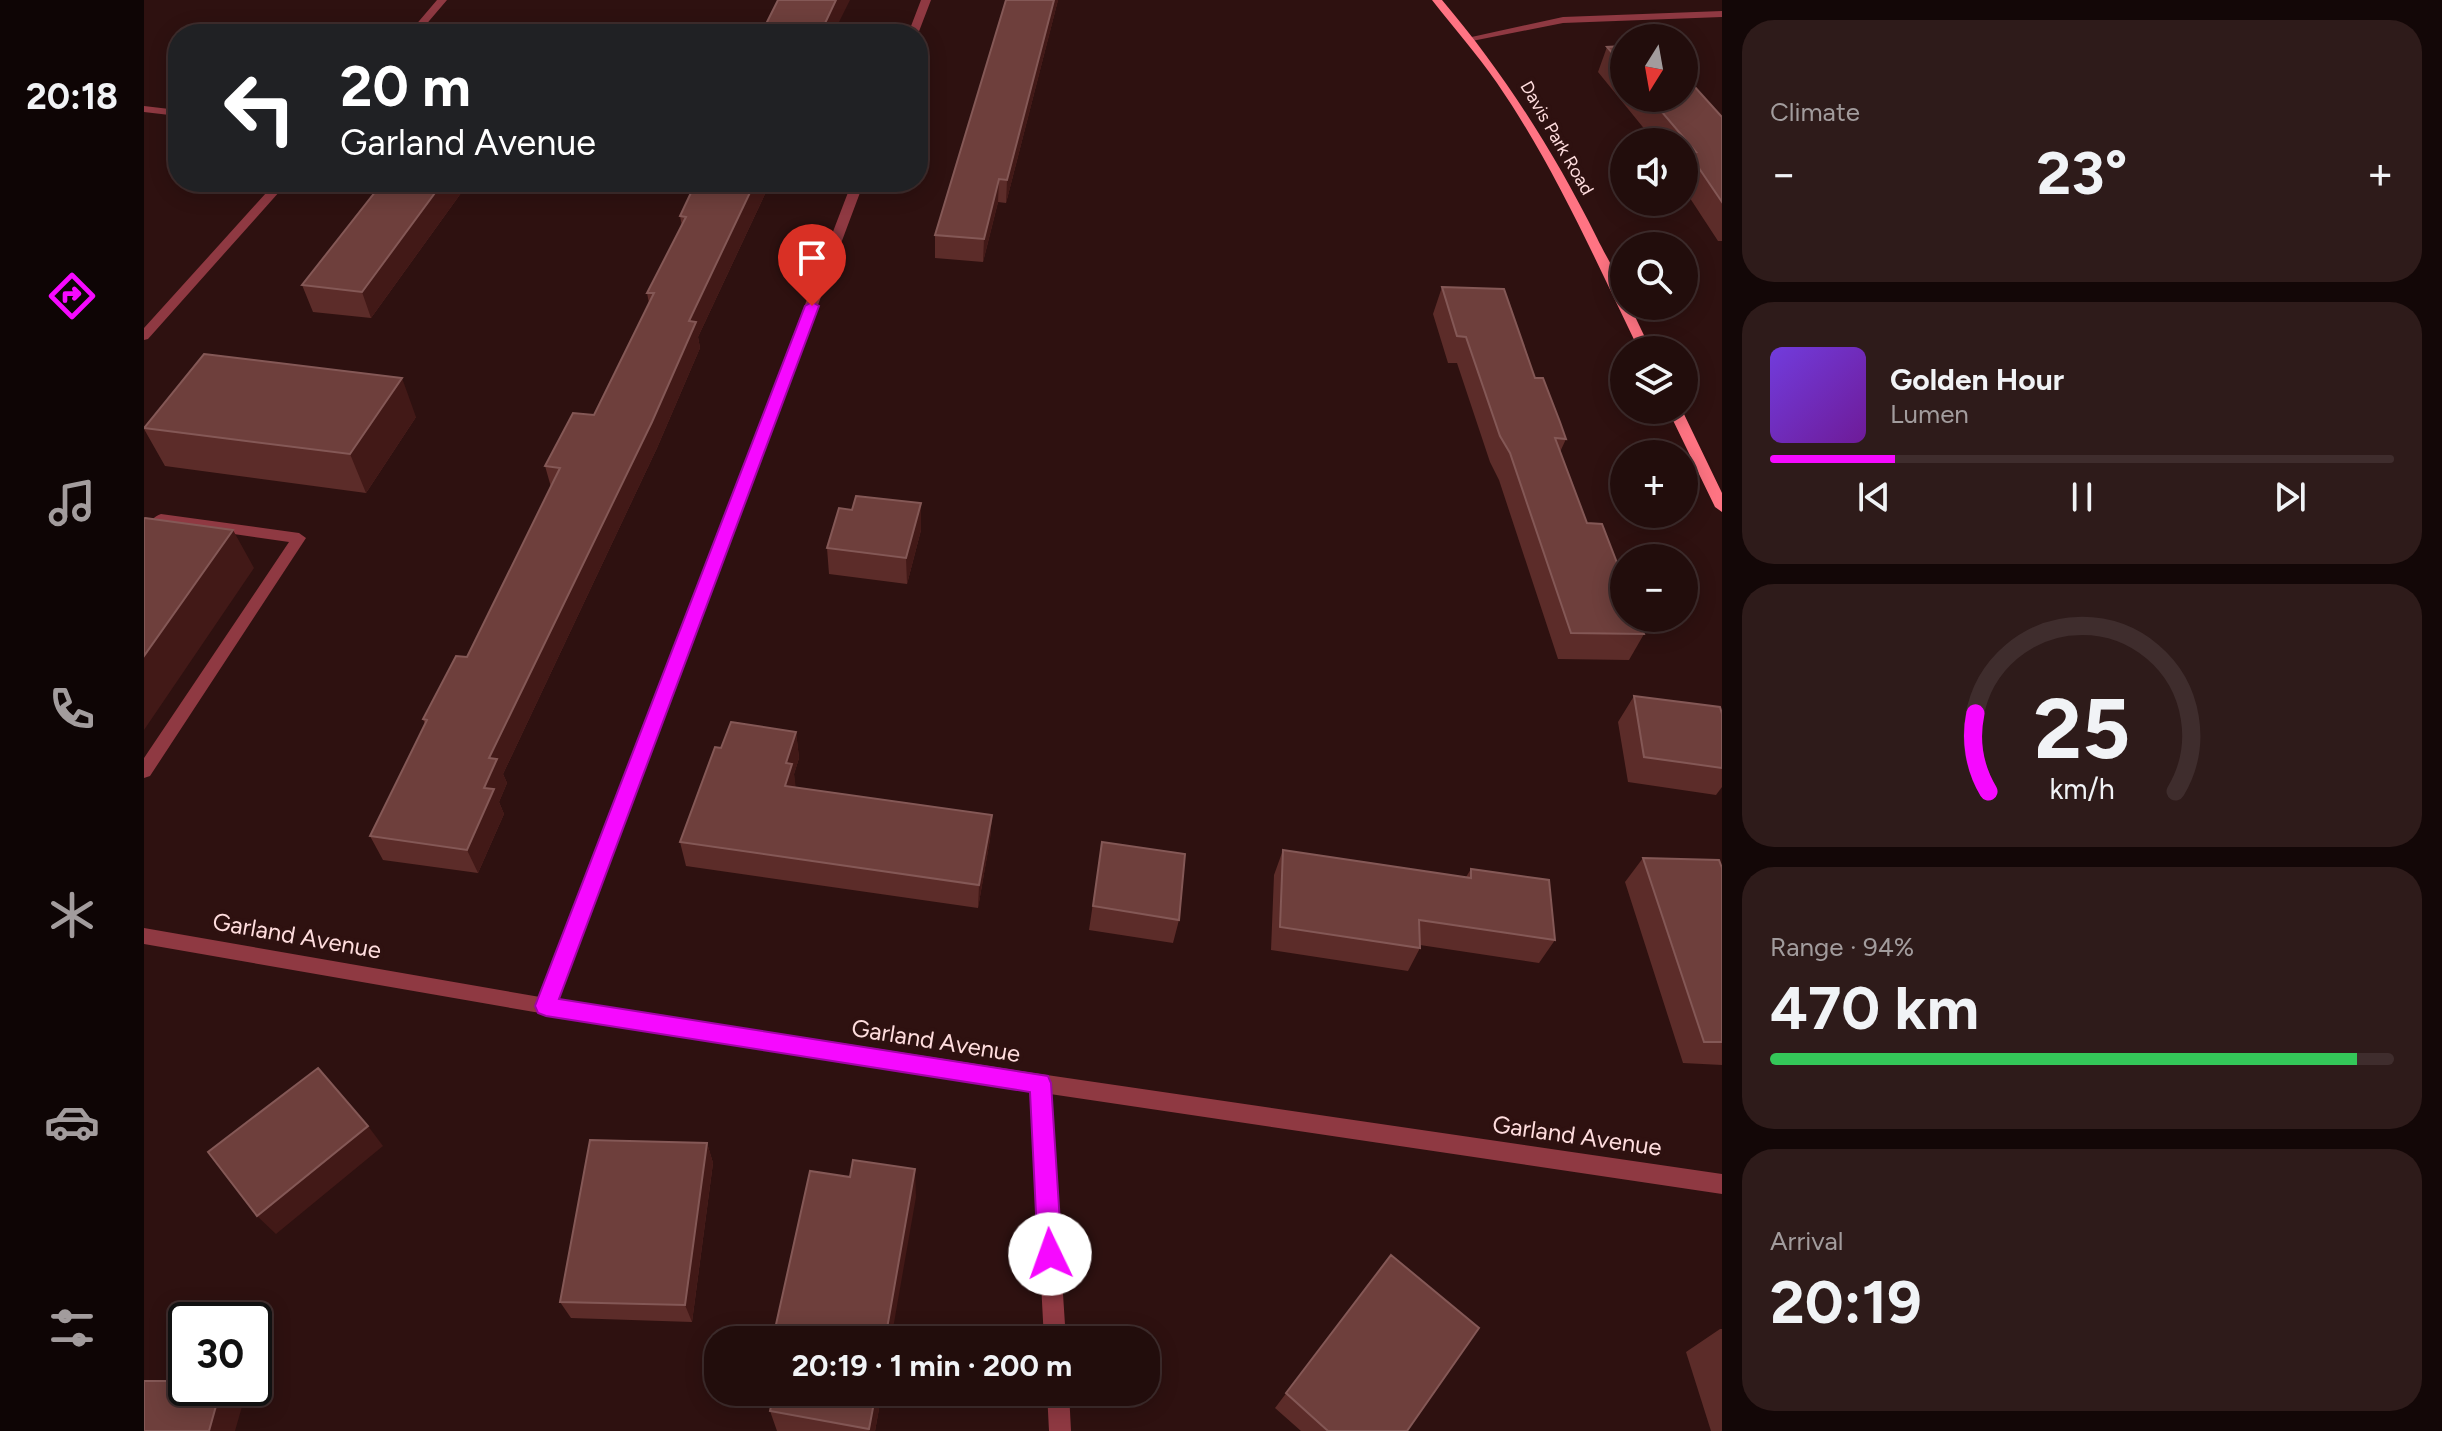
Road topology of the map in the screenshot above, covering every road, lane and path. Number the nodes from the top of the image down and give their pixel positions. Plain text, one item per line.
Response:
1 (442, 0) edge
2 (926, 0) edge
3 (1437, 0) edge
4 (1722, 14) edge
5 (422, 24) edge
6 (917, 24) edge
7 (1472, 38) junction
8 (144, 109) edge
9 (168, 112) edge
10 (273, 192) edge
11 (854, 192) edge
12 (144, 336) edge
13 (1638, 336) edge
14 (1682, 424) edge
15 (1722, 507) edge
16 (144, 541) edge
17 (144, 771) edge
18 (144, 936) edge
19 (546, 1006) junction
20 (1040, 1083) junction
21 (1722, 1184) edge
22 (1054, 1326) edge
23 (1059, 1406) edge
24 (1060, 1431) edge

1 - 5 street
2 - 6 street
3 - 7 main road, Davis Park Road
4 - 7 street
7 - 13 main road, Davis Park Road
8 - 9 street
10 - 12 street
11 - 19 street
14 - 15 main road
16 - 17 street
18 - 19 street, Garland Avenue
19 - 20 street, Garland Avenue
20 - 21 street, Garland Avenue
20 - 22 street
23 - 24 street

